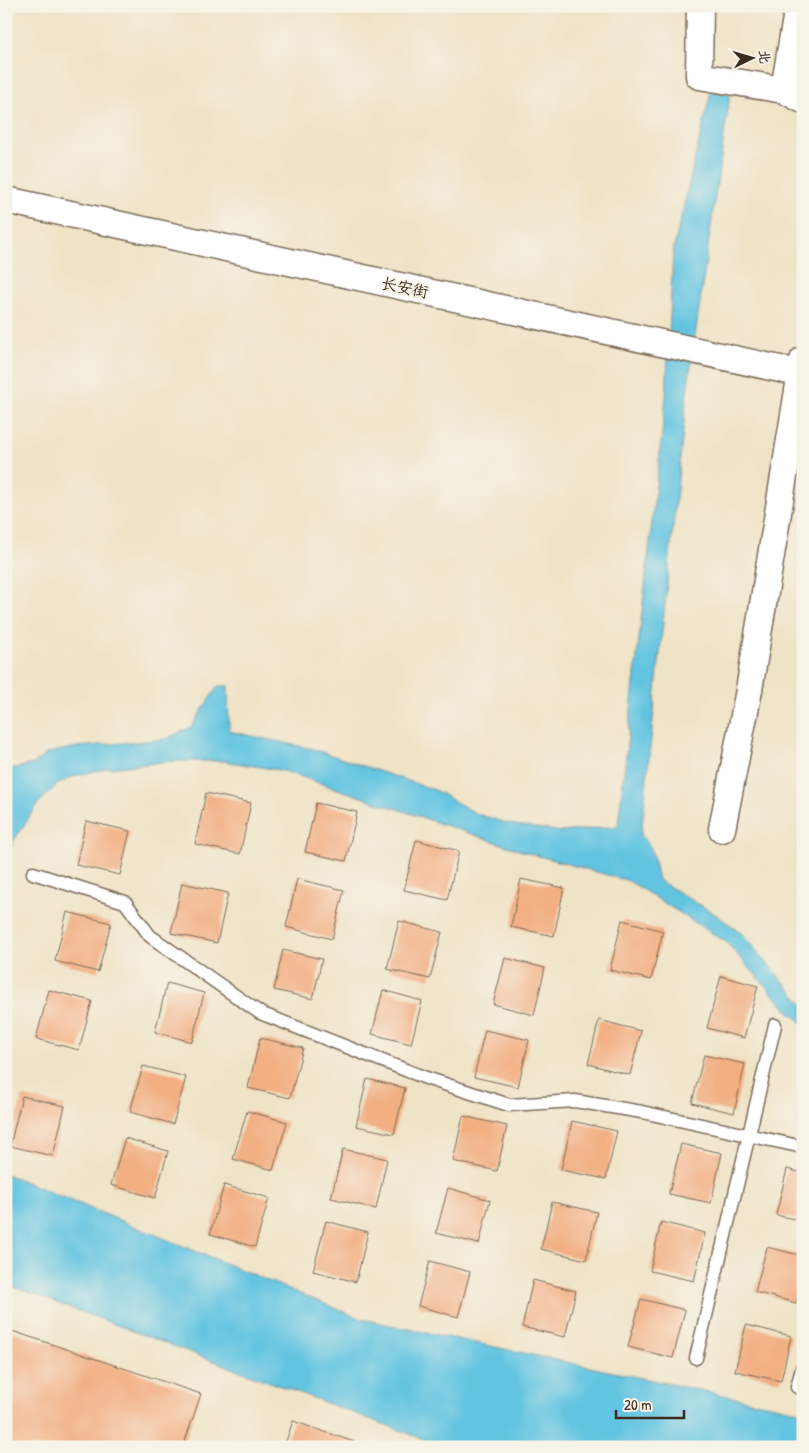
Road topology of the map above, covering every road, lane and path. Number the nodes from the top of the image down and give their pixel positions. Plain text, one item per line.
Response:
1 (700, 6) edge
2 (798, 6) edge
3 (794, 95) edge
4 (6, 200) edge
5 (802, 369) edge
6 (722, 829) dead end
7 (33, 874) dead end
8 (776, 1025) dead end
9 (748, 1136) junction
10 (803, 1147) edge
11 (696, 1358) dead end
12 (803, 1365) edge
13 (797, 1387) dead end

1 - 3 street
2 - 3 street
4 - 5 street, 长安街
5 - 6 street
7 - 9 lane
8 - 9 lane
9 - 10 lane
9 - 11 lane
12 - 13 lane

